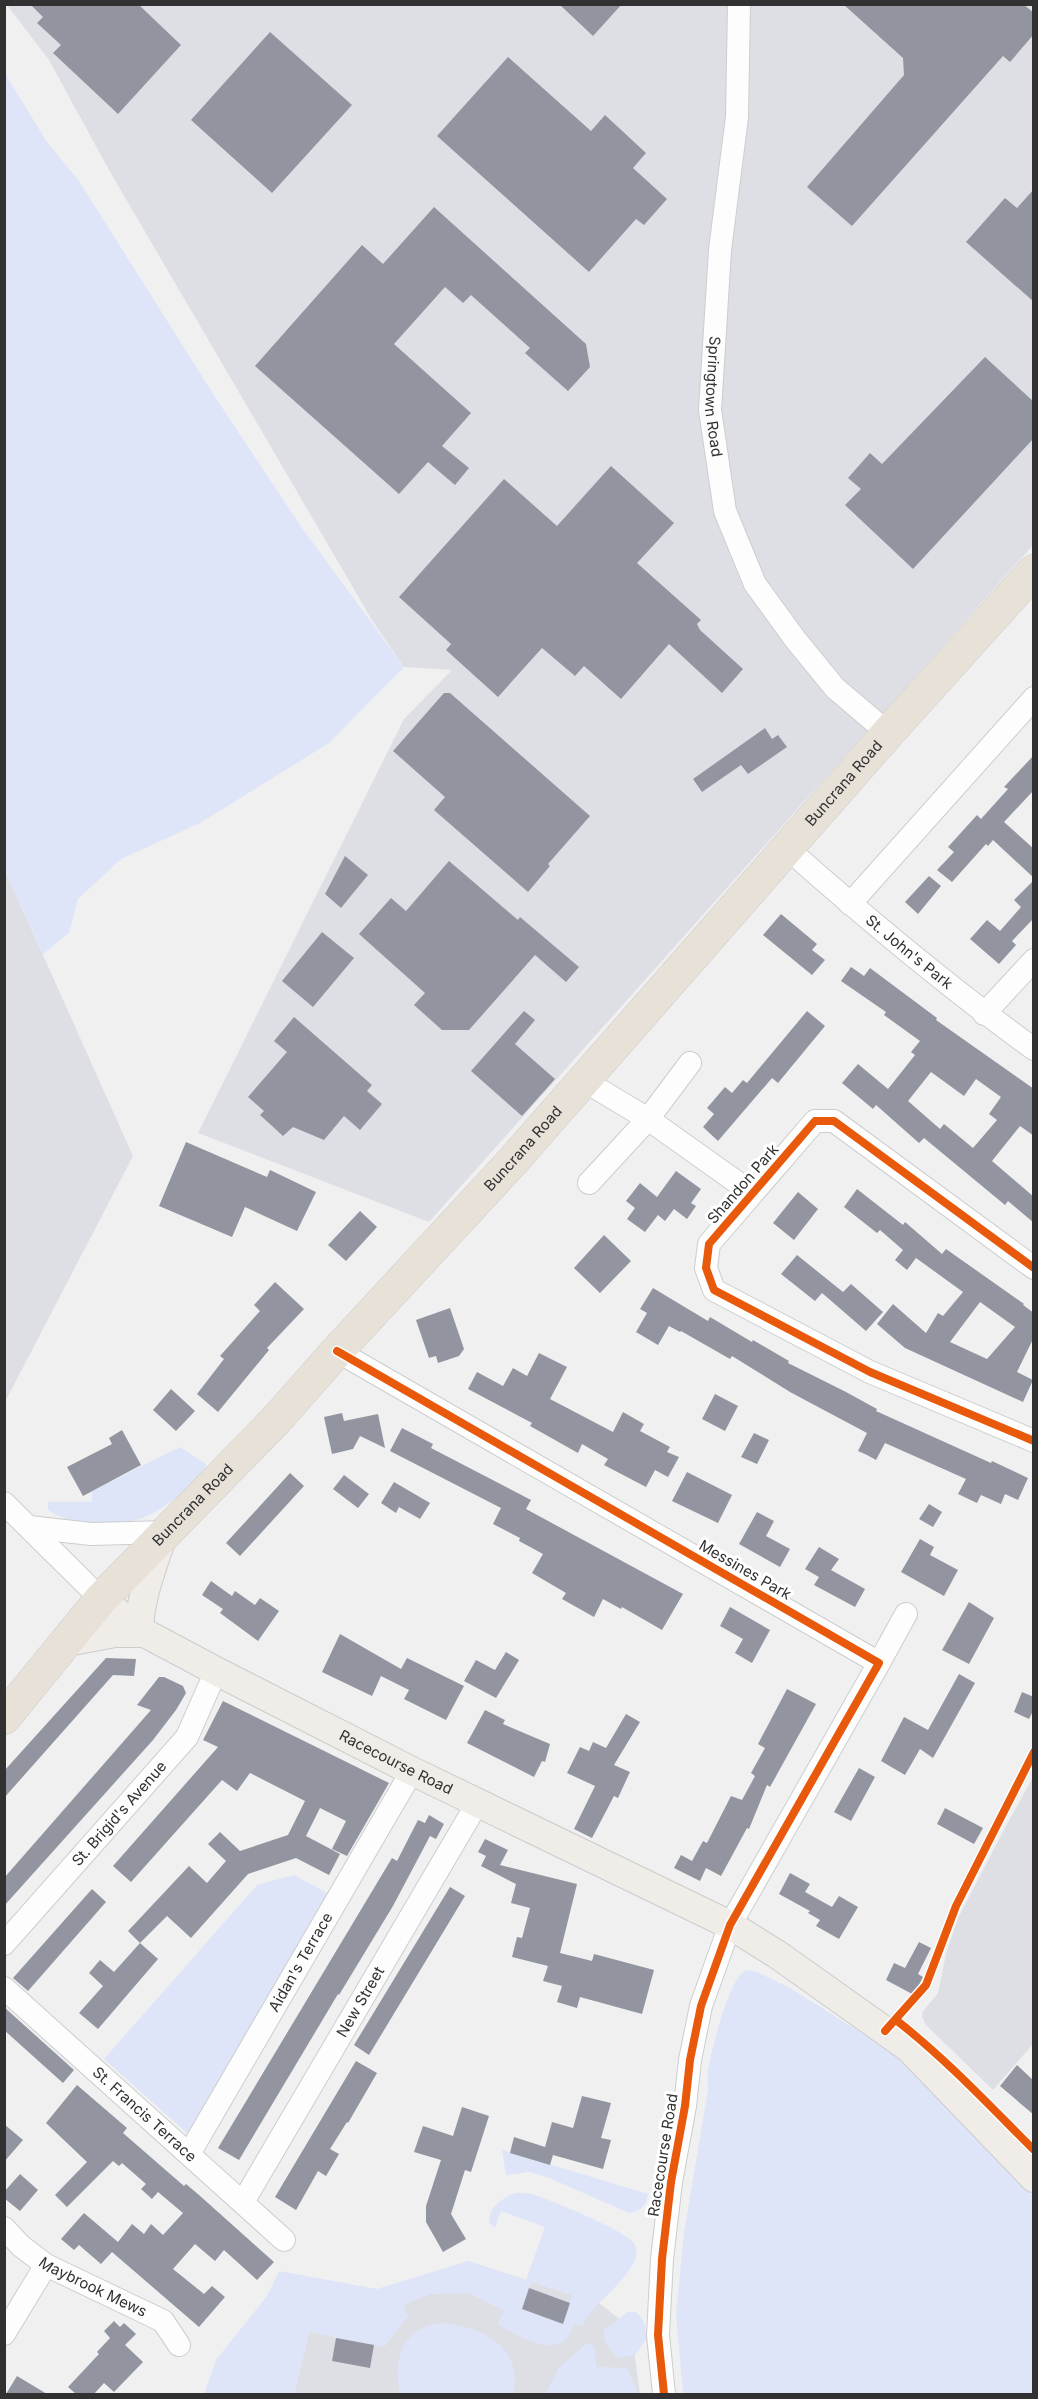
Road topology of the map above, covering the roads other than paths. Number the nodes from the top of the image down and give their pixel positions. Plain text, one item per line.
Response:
1 (739, 4) edge
2 (1034, 572) edge
3 (1034, 698) edge
4 (888, 733) junction
5 (788, 849) junction
6 (850, 904) junction
7 (1034, 960) edge
8 (984, 1014) junction
9 (1034, 1049) edge
10 (690, 1063) dead end
11 (583, 1080) junction
12 (648, 1119) junction
13 (589, 1183) dead end
14 (752, 1193) junction
15 (1034, 1268) edge
16 (336, 1351) junction
17 (1034, 1441) edge
18 (4, 1503) edge
19 (29, 1527) junction
20 (164, 1535) junction
21 (101, 1599) junction
22 (906, 1614) dead end
23 (141, 1631) junction
24 (67, 1642) junction
25 (879, 1663) junction
26 (216, 1671) junction
27 (4, 1718) edge
28 (412, 1771) junction
29 (477, 1802) junction
30 (730, 1925) junction
31 (4, 1944) edge
32 (4, 1988) edge
33 (189, 2154) junction
34 (1030, 2167) edge
35 (243, 2202) junction
36 (4, 2228) edge
37 (284, 2240) dead end
38 (46, 2265) junction
39 (4, 2334) edge
40 (179, 2345) dead end
41 (664, 2394) edge

1 - 4 street, Springtown Road
2 - 4 highway, Buncrana Road
3 - 6 street
4 - 5 highway, Buncrana Road
5 - 6 street, St. John's Park
5 - 11 highway, Buncrana Road
6 - 8 street, St. John's Park
7 - 8 street
8 - 9 street, St. John's Park
10 - 12 street
11 - 12 street, Shandon Park
11 - 16 highway, Buncrana Road
12 - 13 street
12 - 14 street, Shandon Park
14 - 15 street, Shandon Park
14 - 17 street, Shandon Park
16 - 20 highway, Buncrana Road
16 - 25 street, Messines Park
18 - 19 street
19 - 20 street
19 - 21 street
20 - 21 highway, Buncrana Road
20 - 23 main road
21 - 23 main road, Racecourse Road
21 - 24 highway, Buncrana Road
22 - 25 street
23 - 24 main road
23 - 26 main road, Racecourse Road
24 - 27 highway, Buncrana Road
25 - 30 street
26 - 28 main road, Racecourse Road
26 - 31 street, St. Brigid's Avenue
28 - 29 main road, Racecourse Road
28 - 33 street, Aidan's Terrace
29 - 30 main road, Racecourse Road
29 - 35 street, New Street
30 - 34 main road, Racecourse Road
30 - 41 street, Racecourse Road
32 - 33 street, St. Francis Terrace
33 - 35 street, St. Francis Terrace
35 - 37 street, St. Francis Terrace
36 - 38 street, Maybrook Mews
38 - 39 street
38 - 40 street, Maybrook Mews

